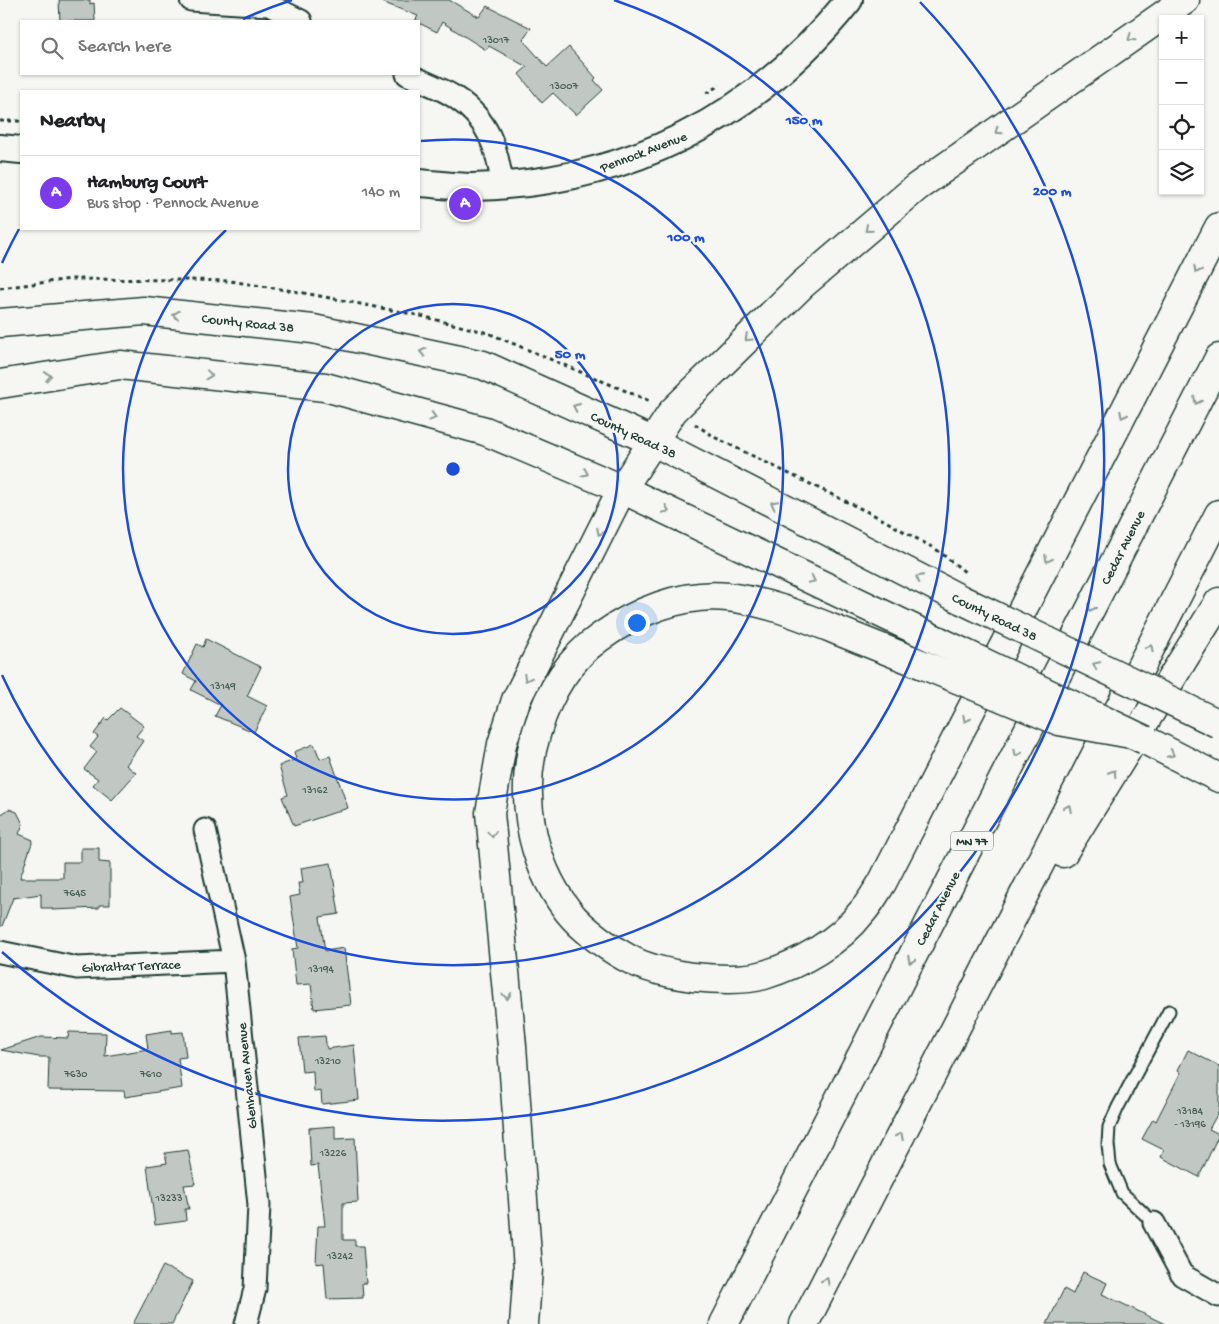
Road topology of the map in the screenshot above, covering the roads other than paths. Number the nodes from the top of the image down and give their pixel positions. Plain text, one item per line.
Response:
1 (191, 0) edge
2 (849, 0) edge
3 (1185, 0) edge
4 (299, 20) edge
5 (409, 75) edge
6 (0, 148) edge
7 (20, 150) edge
8 (420, 183) edge
9 (502, 185) junction
10 (1219, 226) edge
11 (0, 323) edge
12 (1219, 358) edge
13 (0, 384) edge
14 (652, 441) junction
15 (622, 489) junction
16 (1219, 514) edge
17 (1219, 602) edge
18 (1219, 724) edge
19 (1131, 734) junction
20 (1208, 773) edge
21 (205, 830) dead end
22 (0, 952) edge
23 (234, 961) junction
24 (1169, 1011) dead end
25 (958, 1022) junction
26 (1154, 1223) joint
27 (1219, 1296) edge
28 (246, 1324) edge
29 (524, 1324) edge
30 (724, 1324) edge
31 (804, 1324) edge

1 - 4 street
2 - 9 street, Pennock Avenue
3 -> 14 main road
5 - 9 street
6 - 7 street
8 - 9 street, Pennock Avenue
10 -> 19 main road, bridge
14 -> 11 main road, County Road 38
12 -> 30 main road, Cedar Avenue / MN 77
13 -> 15 main road
14 - 15 main road
18 -> 14 main road, County Road 38, bridge
15 -> 19 main road, bridge
15 -> 29 main road
25 -> 16 main road
25 -> 17 main road
19 -> 20 main road, bridge
21 - 23 street, Glenhaven Avenue
22 - 23 street, Gibraltar Terrace
23 - 28 street, Glenhaven Avenue
24 - 26 lane
31 -> 25 main road
26 - 27 street

